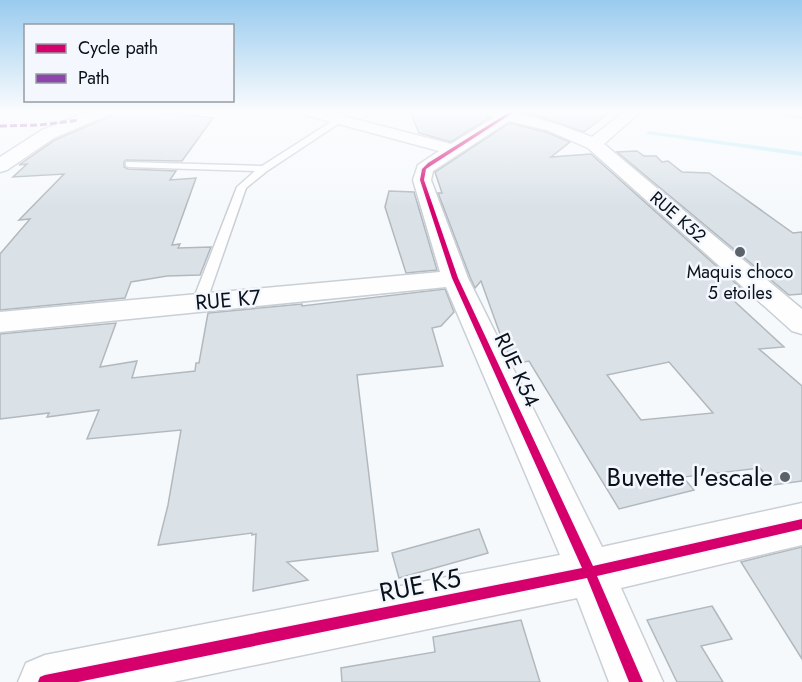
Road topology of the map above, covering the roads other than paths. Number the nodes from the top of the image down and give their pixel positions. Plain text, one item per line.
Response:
1 (35, 143) edge
2 (305, 143) edge
3 (428, 143) edge
4 (462, 143) edge
5 (594, 144) edge
6 (452, 149) junction
7 (129, 164) dead end
8 (0, 166) edge
9 (264, 169) junction
10 (455, 278) junction
11 (199, 303) junction
12 (0, 322) edge
13 (802, 324) edge
14 (802, 524) edge
15 (590, 572) junction
16 (45, 682) edge
17 (636, 682) edge

1 - 8 street
2 - 9 lane
3 - 6 street
4 - 6 street, RUE K54
5 - 13 street, RUE K52
6 - 10 street, RUE K54
7 - 9 lane
9 - 11 lane
10 - 11 street, RUE K7
10 - 15 street, RUE K54
11 - 12 street, RUE K7
14 - 15 street, RUE K5
15 - 16 street, RUE K5
15 - 17 street, RUE K54

